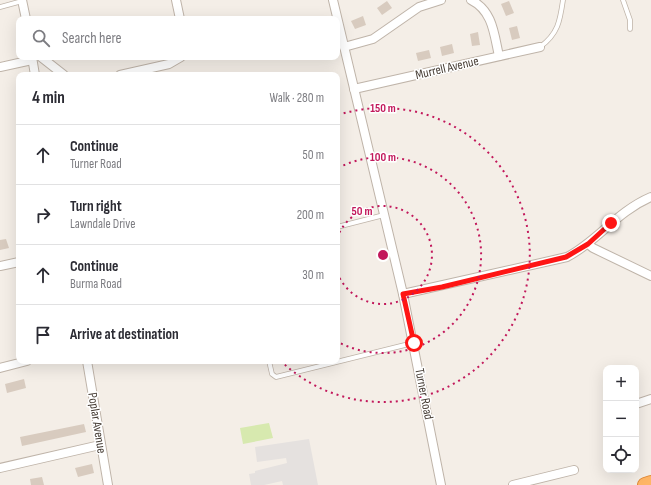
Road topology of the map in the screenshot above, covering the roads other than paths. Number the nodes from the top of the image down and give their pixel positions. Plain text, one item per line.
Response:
1 (22, 0) edge
2 (176, 0) edge
3 (333, 0) edge
4 (441, 0) edge
5 (471, 0) edge
6 (563, 0) edge
7 (623, 0) edge
8 (0, 7) edge
9 (25, 16) edge
10 (179, 16) edge
11 (337, 16) edge
12 (630, 29) dead end
13 (340, 30) edge
14 (540, 46) joint
15 (344, 47) junction
16 (500, 56) junction
17 (28, 60) edge
18 (32, 60) edge
19 (45, 60) edge
20 (176, 60) edge
21 (0, 67) edge
22 (34, 72) edge
23 (60, 72) edge
24 (133, 72) edge
25 (354, 88) junction
26 (651, 197) edge
27 (384, 214) junction
28 (340, 226) edge
29 (588, 244) junction
30 (16, 263) edge
31 (0, 266) edge
32 (651, 276) edge
33 (403, 294) junction
34 (414, 343) junction
35 (340, 361) edge
36 (16, 364) edge
37 (87, 364) edge
38 (270, 364) edge
39 (329, 364) edge
40 (0, 368) edge
41 (651, 399) edge
42 (639, 403) edge
43 (100, 445) junction
44 (0, 468) edge
45 (574, 470) dead end
46 (651, 483) edge
47 (108, 485) edge
48 (441, 485) edge
49 (513, 485) edge
50 (645, 485) edge

1 - 8 lane
1 - 9 street
2 - 10 street
3 - 11 street, Turner Road
4 - 15 street
5 - 16 street
6 - 14 lane
7 - 12 lane
13 - 15 street, Turner Road
14 - 16 street, Murrell Avenue
15 - 25 street, Turner Road
16 - 25 street, Murrell Avenue
17 - 21 street
18 - 22 street
19 - 23 street
20 - 24 street
25 - 27 street, Turner Road
26 - 29 street
27 - 28 lane
27 - 33 street, Turner Road
29 - 32 street
29 - 33 street
30 - 31 street
33 - 34 street, Turner Road
34 - 35 lane
34 - 48 street, Turner Road
36 - 40 street
37 - 43 street, Poplar Avenue
38 - 39 lane
41 - 42 street
43 - 44 street
43 - 47 street, Poplar Avenue
45 - 49 street
46 - 50 highway

